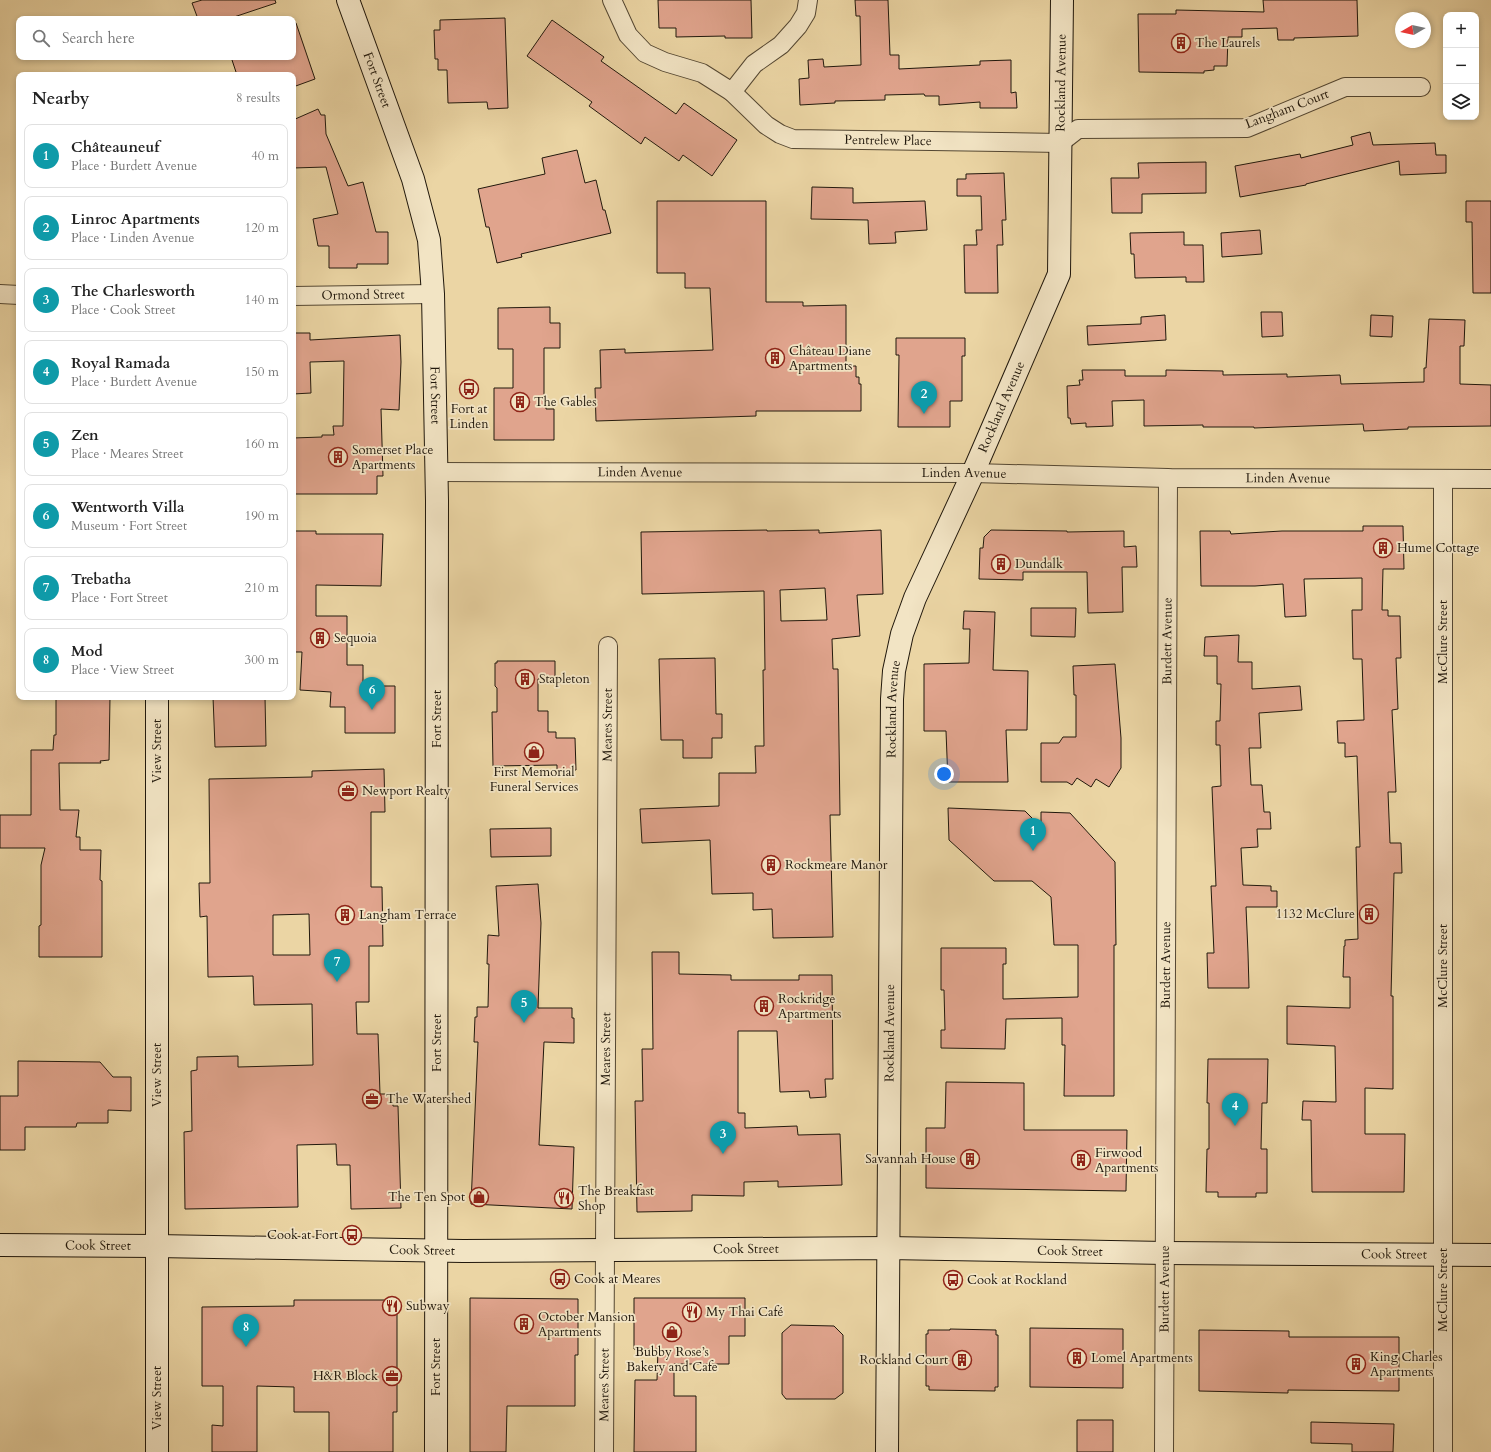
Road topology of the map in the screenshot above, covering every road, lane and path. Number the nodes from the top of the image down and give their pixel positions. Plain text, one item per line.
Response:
1 (348, 0) edge
2 (612, 0) edge
3 (808, 0) edge
4 (1062, 0) edge
5 (1421, 87) dead end
6 (732, 92) junction
7 (1060, 143) junction
8 (0, 294) edge
9 (433, 294) junction
10 (16, 295) edge
11 (296, 296) edge
12 (436, 472) junction
13 (973, 473) junction
14 (1168, 478) junction
15 (1491, 479) edge
16 (1443, 480) junction
17 (608, 646) dead end
18 (157, 700) edge
19 (0, 1245) edge
20 (156, 1246) junction
21 (888, 1248) junction
22 (437, 1251) junction
23 (606, 1251) junction
24 (1165, 1253) junction
25 (1443, 1255) junction
26 (1491, 1255) edge
27 (157, 1452) edge
28 (436, 1452) edge
29 (604, 1452) edge
30 (887, 1452) edge
31 (1164, 1452) edge
32 (1442, 1452) edge

1 - 9 main road, Fort Street
2 - 6 street, Pentrelew Place
3 - 6 street
4 - 7 main road, Rockland Avenue
5 - 7 street, Langham Court
6 - 7 street, Pentrelew Place
7 - 13 main road, Rockland Avenue
8 - 10 street
9 - 11 street, Ormond Street
9 - 12 main road, Fort Street
12 - 13 street, Linden Avenue
12 - 22 main road, Fort Street
13 - 14 street, Linden Avenue
13 - 21 main road, Rockland Avenue
14 - 16 street, Linden Avenue
14 - 24 street, Burdett Avenue
15 - 16 street, Linden Avenue
16 - 25 street, McClure Street
17 - 23 street, Meares Street
18 - 20 main road, View Street
19 - 20 main road, Cook Street
20 - 22 main road, Cook Street
20 - 27 main road, View Street
21 - 23 main road, Cook Street
21 - 24 main road, Cook Street
21 - 30 main road, Rockland Avenue
22 - 23 main road, Cook Street
22 - 28 main road, Fort Street
23 - 29 street, Meares Street
24 - 25 main road, Cook Street
24 - 31 street, Burdett Avenue
25 - 26 main road, Cook Street
25 - 32 street, McClure Street

